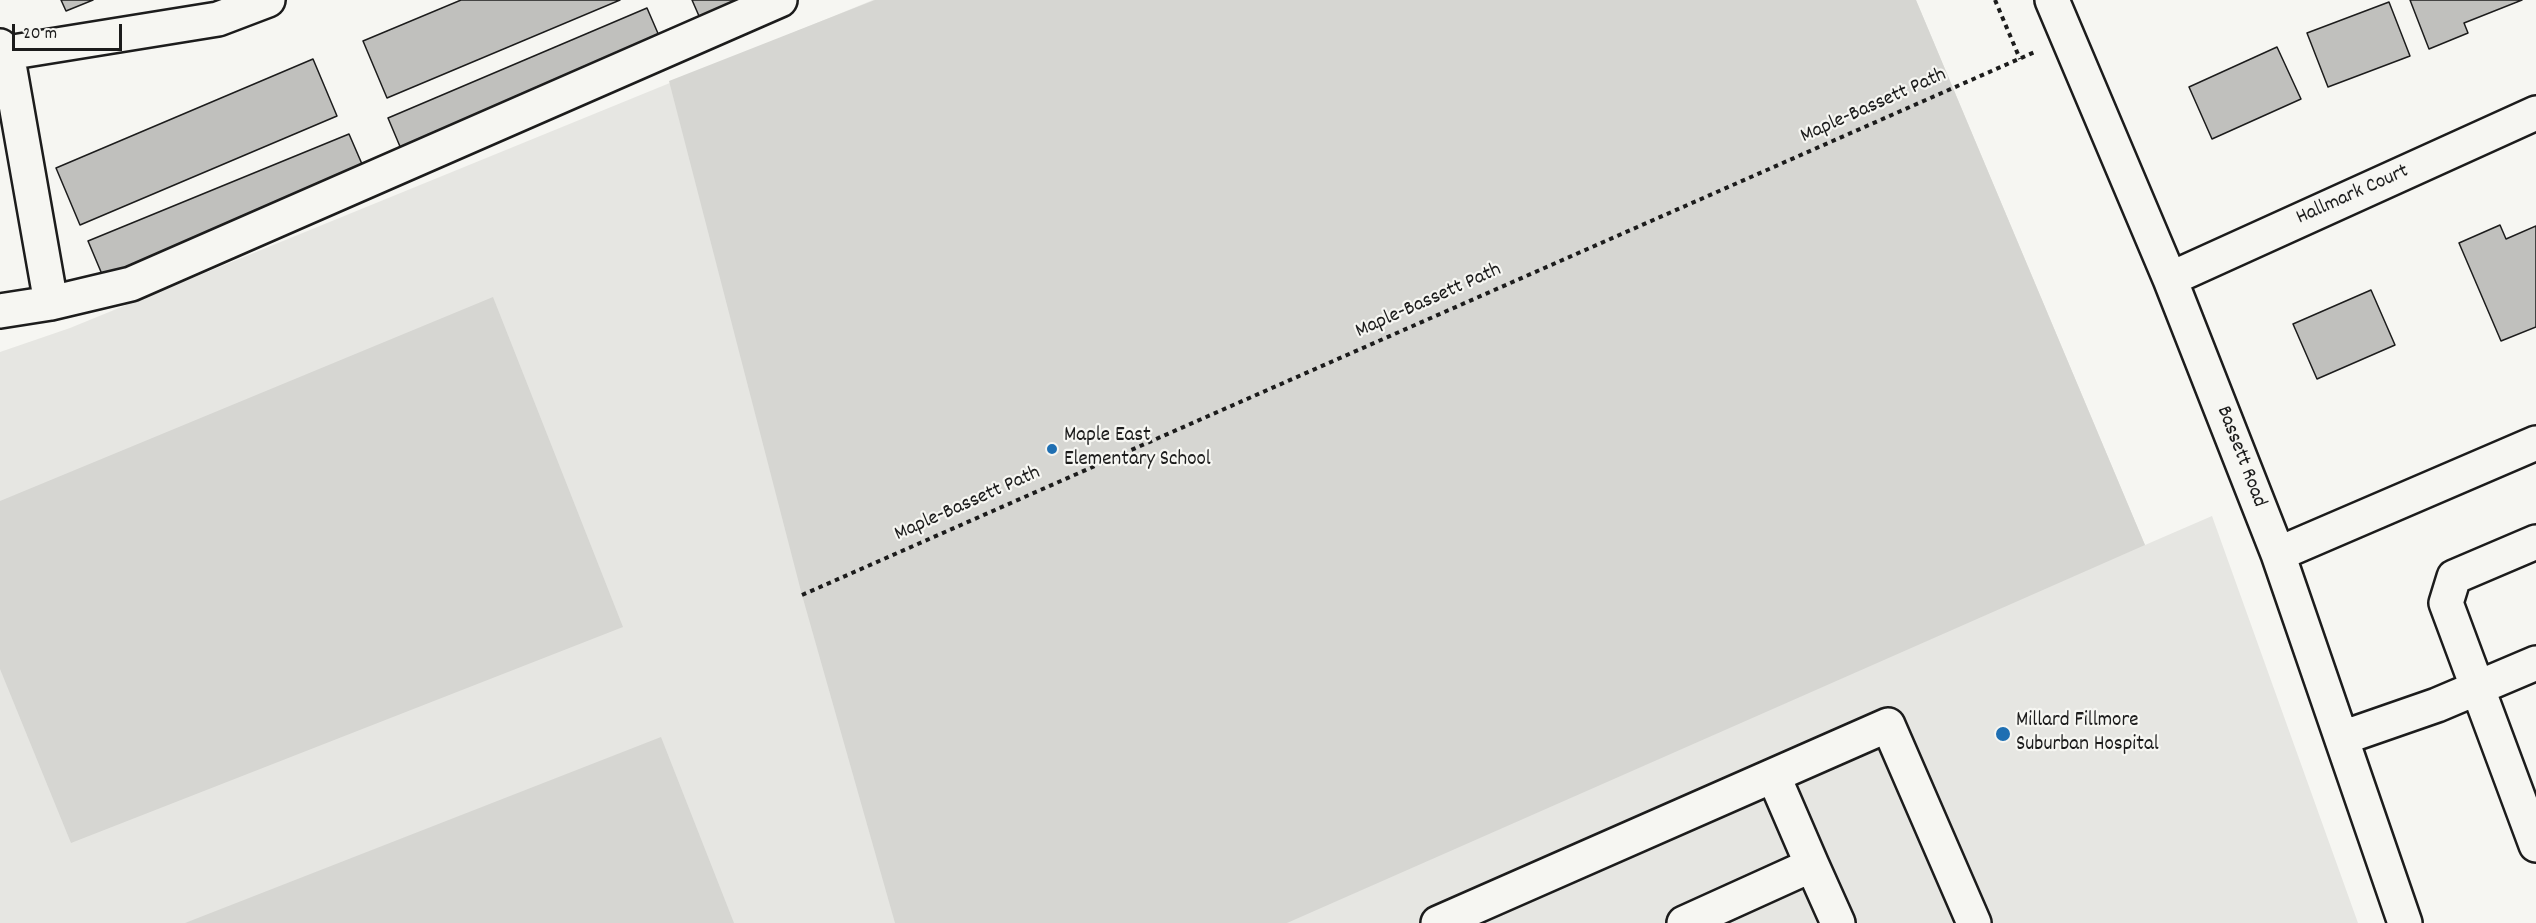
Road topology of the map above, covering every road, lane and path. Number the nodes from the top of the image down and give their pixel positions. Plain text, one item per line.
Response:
1 (268, 0) edge
2 (780, 0) edge
3 (1995, 0) edge
4 (2052, 0) edge
5 (215, 10) edge
6 (2068, 37) junction
7 (4, 50) edge
8 (2020, 59) junction
9 (2536, 113) edge
10 (2170, 279) junction
11 (51, 303) junction
12 (0, 311) edge
13 (2536, 443) edge
14 (2536, 542) edge
15 (2278, 554) junction
16 (802, 595) dead end
17 (2536, 663) edge
18 (2478, 688) junction
19 (2342, 738) junction
20 (1774, 777) junction
21 (2527, 790) edge
22 (2536, 845) edge
23 (1812, 865) junction
24 (1438, 923) edge
25 (1684, 923) edge
26 (1838, 923) edge
27 (1974, 923) edge
28 (2405, 923) edge

1 - 5 street
2 - 11 street
3 - 8 path
4 - 6 street, Bassett Road
5 - 7 street
6 - 8 path, Maple-Bassett Path
6 - 10 street, Bassett Road
7 - 11 street
8 - 16 path, Maple-Bassett Path
9 - 10 street, Hallmark Court
10 - 15 street, Bassett Road
11 - 12 street
13 - 15 street
14 - 18 street
15 - 19 street, Bassett Road
17 - 18 street
18 - 19 street
18 - 21 street
19 - 28 street, Bassett Road
20 - 23 street
20 - 24 street
20 - 27 street
21 - 22 street
23 - 25 street
23 - 26 street

